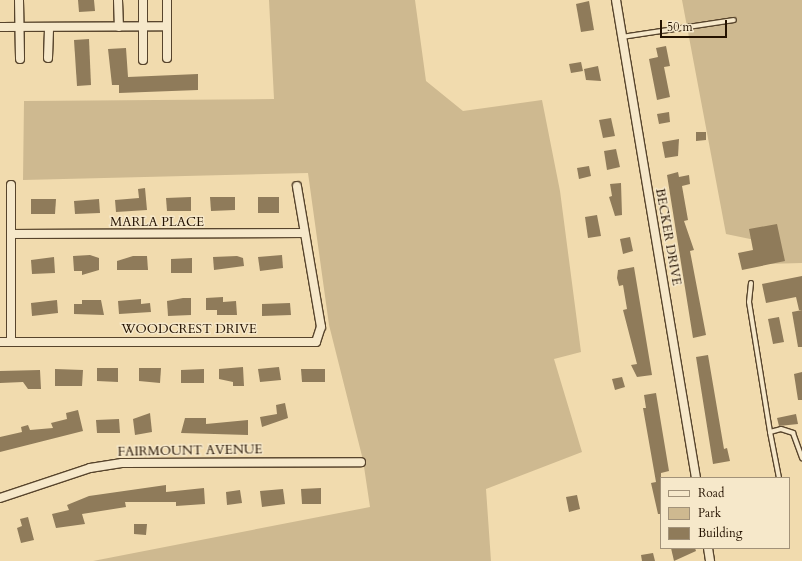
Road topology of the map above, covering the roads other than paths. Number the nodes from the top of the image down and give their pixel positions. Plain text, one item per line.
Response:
1 (19, 0) edge
2 (118, 0) edge
3 (143, 0) edge
4 (167, 0) edge
5 (616, 0) edge
6 (734, 20) dead end
7 (142, 26) junction
8 (167, 26) junction
9 (0, 27) edge
10 (21, 27) junction
11 (49, 27) junction
12 (119, 27) junction
13 (622, 38) junction
14 (48, 58) dead end
15 (167, 58) dead end
16 (20, 59) dead end
17 (143, 60) dead end
18 (11, 185) dead end
19 (297, 186) dead end
20 (304, 233) junction
21 (11, 234) junction
22 (751, 283) dead end
23 (0, 342) edge
24 (11, 342) junction
25 (770, 432) junction
26 (802, 458) edge
27 (361, 462) dead end
28 (696, 477) edge
29 (779, 477) edge
30 (0, 498) edge
31 (708, 549) edge
32 (710, 561) edge

1 - 10 street
2 - 12 street
3 - 7 street
4 - 8 street
5 - 13 street, BECKER DRIVE
6 - 13 lane
7 - 8 street
7 - 12 street
7 - 17 street
8 - 15 street
9 - 10 street
10 - 11 street
10 - 16 street
11 - 12 street
11 - 14 street
13 - 28 street, BECKER DRIVE
18 - 21 street
19 - 20 street
20 - 21 street, MARLA PLACE
20 - 24 street, WOODCREST DRIVE
21 - 24 street
22 - 25 lane
23 - 24 street, WOODCREST DRIVE
25 - 26 lane
25 - 29 lane
27 - 30 street, FAIRMOUNT AVENUE
31 - 32 street

